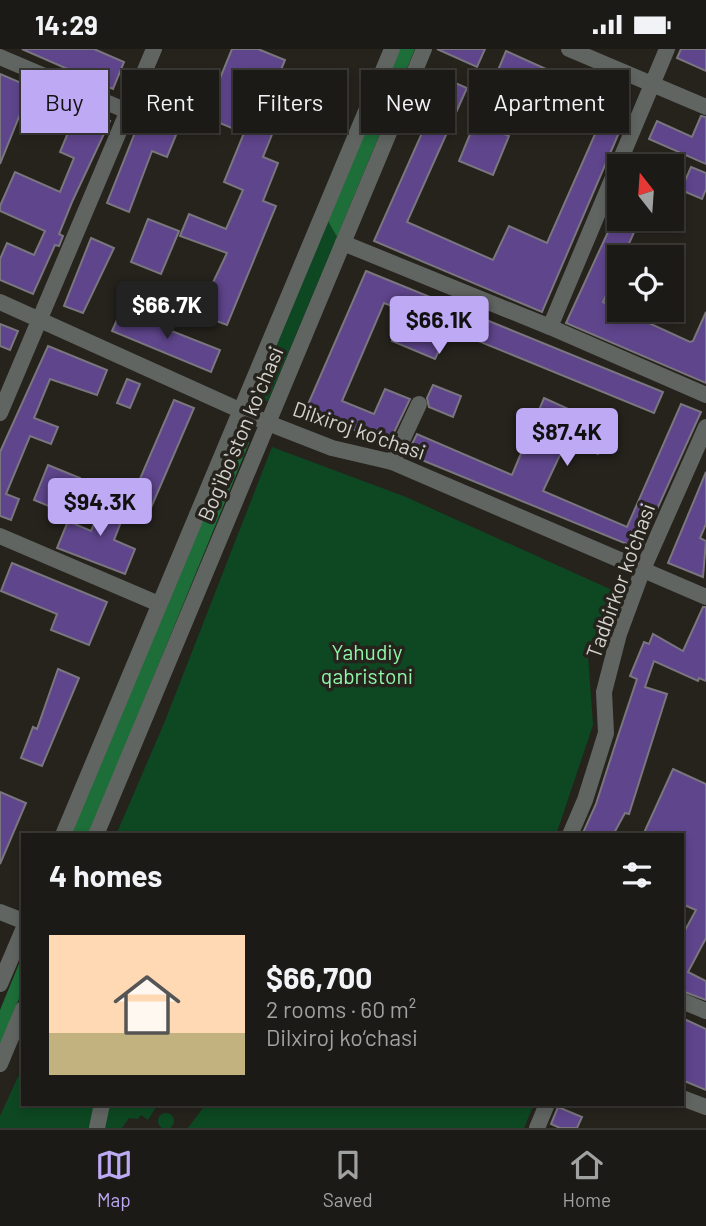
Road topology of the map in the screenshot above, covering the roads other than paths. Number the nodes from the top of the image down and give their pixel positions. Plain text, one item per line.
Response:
1 (154, 49) edge
2 (391, 49) edge
3 (424, 49) edge
4 (569, 49) edge
5 (667, 49) edge
6 (0, 57) edge
7 (145, 70) edge
8 (653, 84) junction
9 (706, 107) edge
10 (122, 108) edge
11 (122, 125) edge
12 (343, 243) junction
13 (0, 302) edge
14 (41, 319) junction
15 (550, 327) junction
16 (706, 395) edge
17 (419, 404) dead end
18 (240, 411) junction
19 (0, 413) edge
20 (268, 423) junction
21 (706, 427) edge
22 (393, 462) junction
23 (0, 536) edge
24 (643, 569) junction
25 (706, 597) edge
26 (159, 604) junction
27 (64, 833) edge
28 (97, 833) edge
29 (571, 833) edge
30 (0, 912) edge
31 (21, 920) edge
32 (21, 935) edge
33 (0, 984) edge
34 (684, 1002) edge
35 (706, 1011) edge
36 (21, 1014) edge
37 (0, 1064) edge
38 (684, 1099) edge
39 (102, 1106) edge
40 (546, 1106) edge
41 (706, 1107) edge
42 (97, 1128) edge
43 (537, 1128) edge

1 - 7 street
2 - 18 street, Bogʻiboʻston koʻchasi
3 - 12 street, Bogʻiboʻston koʻchasi
4 - 8 street
5 - 8 street
6 - 10 street
8 - 9 street
8 - 15 street
11 - 14 street
12 - 15 street
12 - 20 street, Bogʻiboʻston koʻchasi
13 - 14 street, Dilxiroj ko‘chasi
14 - 18 street, Dilxiroj ko‘chasi
14 - 19 street
15 - 16 street
17 - 22 street
18 - 20 street, Dilxiroj ko‘chasi
18 - 26 street, Bogʻiboʻston koʻchasi
20 - 22 street, Dilxiroj ko‘chasi
20 - 28 street, Bogʻiboʻston koʻchasi
21 - 24 street, Tadbirkor ko'chasi
22 - 24 street, Dilxiroj ko‘chasi
23 - 26 street
24 - 25 street, Dilxiroj ko‘chasi
24 - 29 street, Tadbirkor ko'chasi
26 - 27 street, Bogʻiboʻston koʻchasi
30 - 31 street
32 - 33 street
34 - 35 street
36 - 37 street
38 - 41 street
39 - 42 street
40 - 43 street

